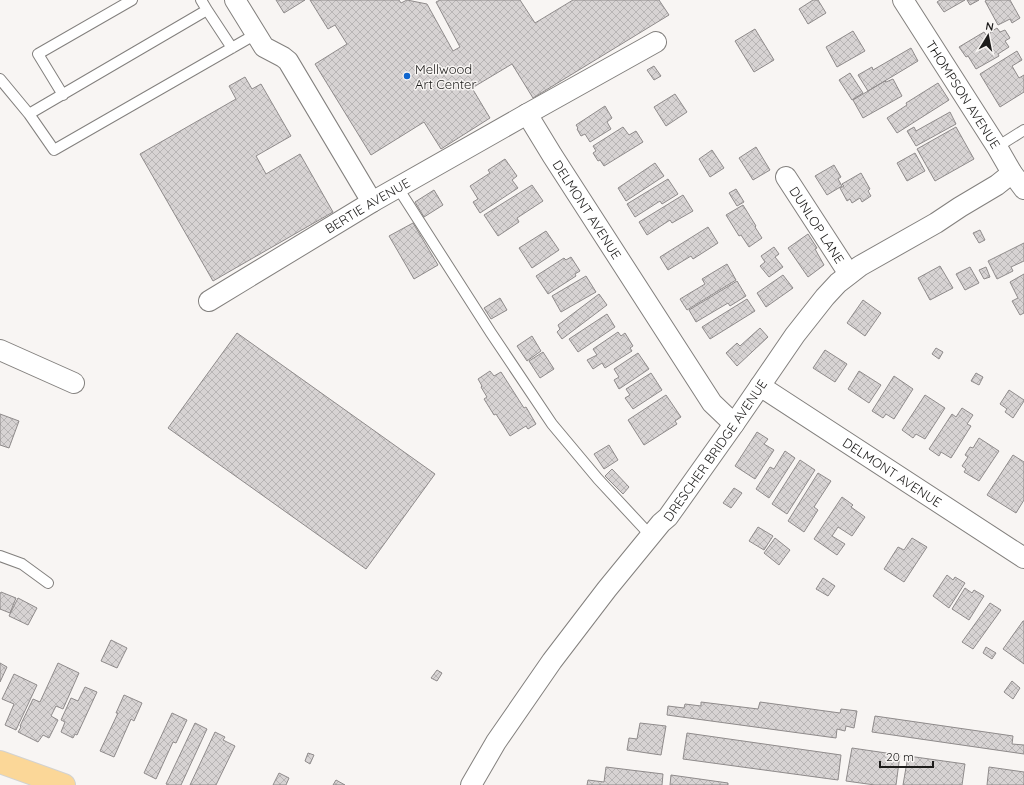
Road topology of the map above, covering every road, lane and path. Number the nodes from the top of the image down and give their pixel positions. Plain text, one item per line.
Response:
1 (132, 0) edge
2 (200, 0) edge
3 (235, 0) edge
4 (903, 0) edge
5 (207, 10) junction
6 (256, 34) junction
7 (656, 42) dead end
8 (232, 48) junction
9 (0, 79) edge
10 (62, 95) junction
11 (29, 114) junction
12 (527, 114) junction
13 (1024, 130) edge
14 (997, 147) junction
15 (786, 177) dead end
16 (1018, 181) edge
17 (398, 188) junction
18 (372, 202) junction
19 (849, 274) junction
20 (209, 301) dead end
21 (0, 350) edge
22 (74, 383) dead end
23 (760, 386) junction
24 (734, 424) junction
25 (651, 536) junction
26 (0, 556) edge
27 (1024, 558) edge
28 (48, 583) dead end
29 (0, 762) edge
30 (64, 785) edge
31 (471, 785) edge

1 - 10 lane
2 - 5 lane
3 - 6 street
4 - 14 street, THOMPSON AVENUE
5 - 8 lane
5 - 10 lane
6 - 8 lane
6 - 18 street
7 - 12 street
8 - 11 lane
9 - 11 lane
10 - 11 lane
12 - 17 street, BERTIE AVENUE
12 - 24 street, DELMONT AVENUE
13 - 14 lane
14 - 16 street, THOMPSON AVENUE
15 - 19 street, DUNLOP LANE
16 - 19 street, DRESCHER BRIDGE AVENUE
17 - 18 street, BERTIE AVENUE
17 - 25 lane
18 - 20 street, BERTIE AVENUE
19 - 23 street, DRESCHER BRIDGE AVENUE
21 - 22 street
23 - 24 street, DRESCHER BRIDGE AVENUE
23 - 27 street, DELMONT AVENUE
24 - 25 street, DRESCHER BRIDGE AVENUE
25 - 31 street, DRESCHER BRIDGE AVENUE
26 - 28 lane
29 - 30 main road

